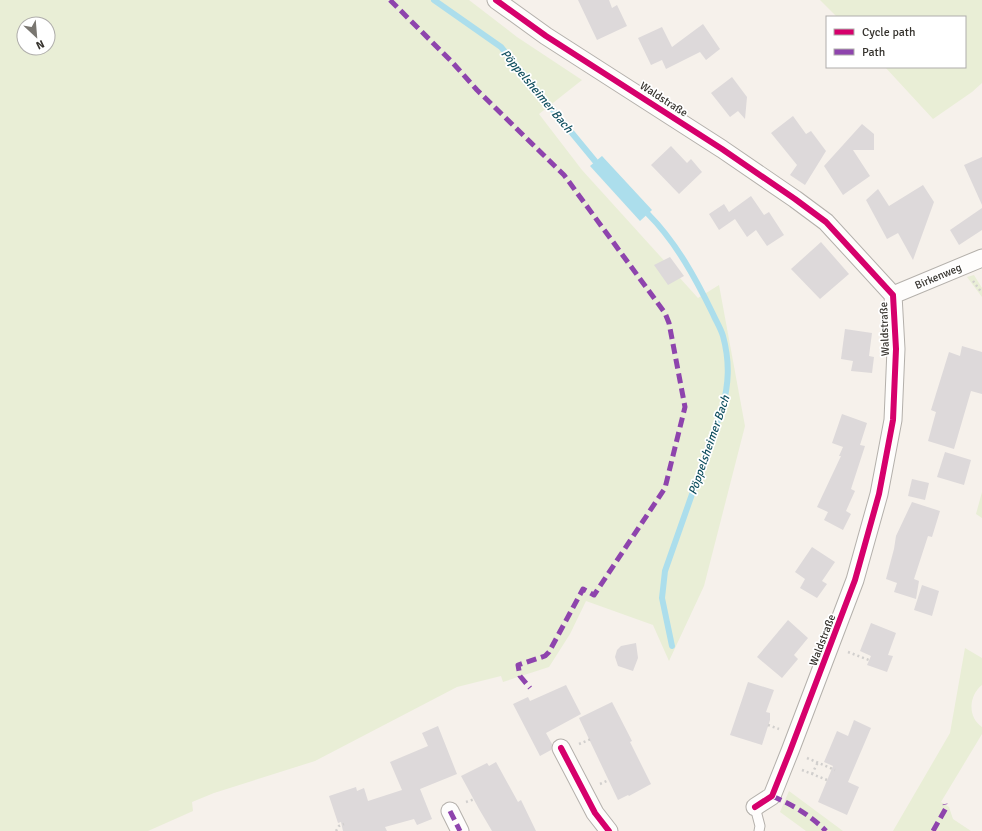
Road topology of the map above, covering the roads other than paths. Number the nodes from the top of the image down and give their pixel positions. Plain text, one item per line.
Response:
1 (496, 0) edge
2 (982, 258) edge
3 (893, 294) junction
4 (561, 748) dead end
5 (755, 807) joint
6 (450, 811) dead end
7 (460, 831) edge
8 (609, 831) edge
9 (759, 831) edge

1 - 3 street, Waldstraße
2 - 3 street, Birkenweg
3 - 5 street, Waldstraße
4 - 8 street
5 - 9 lane, Waldstraße
6 - 7 street

